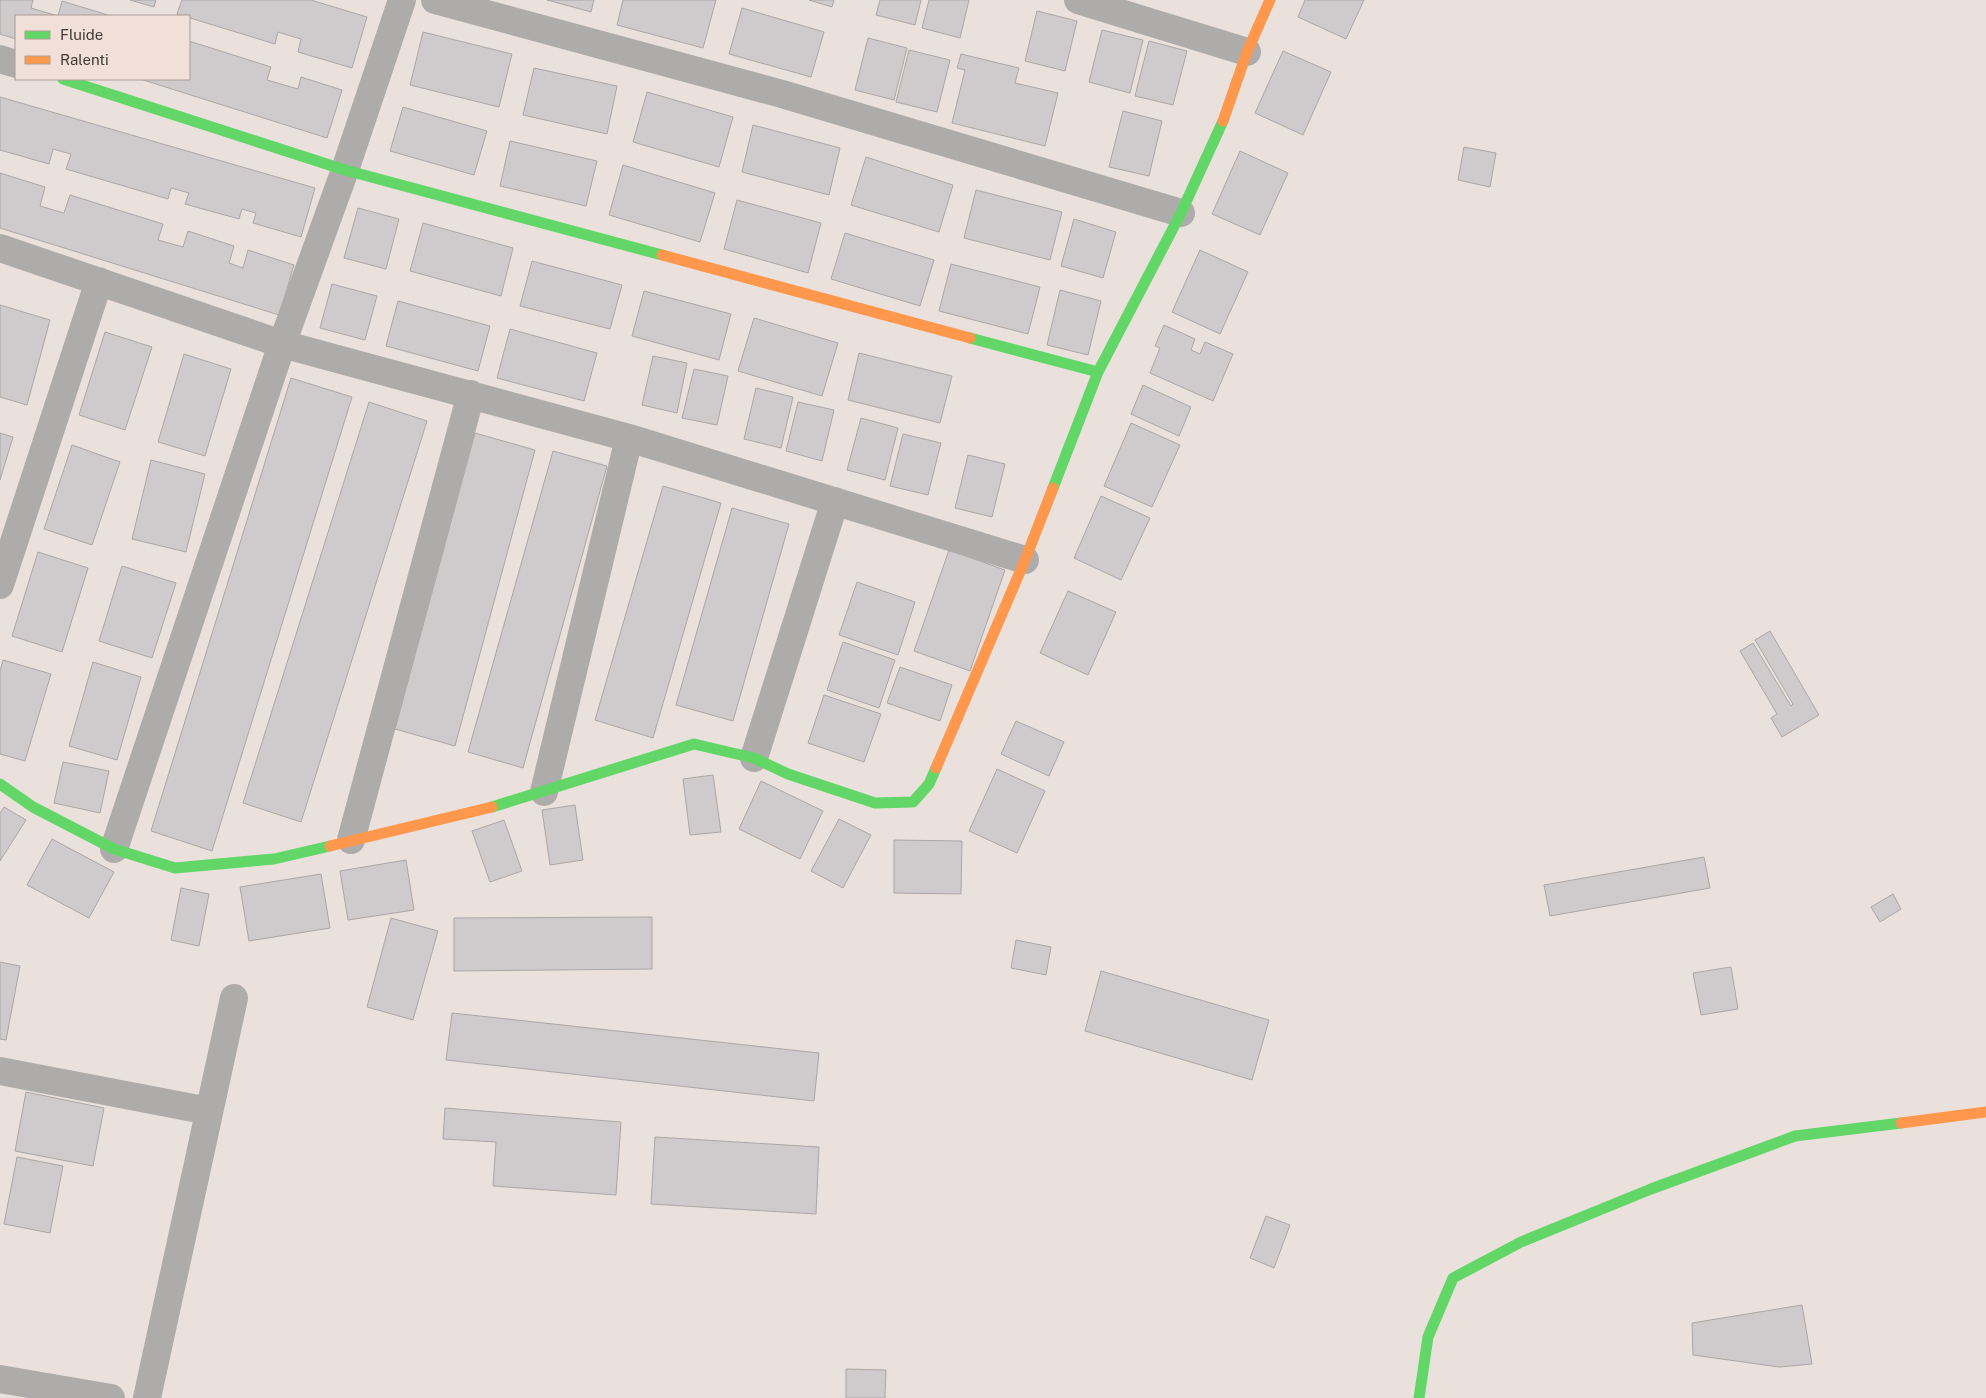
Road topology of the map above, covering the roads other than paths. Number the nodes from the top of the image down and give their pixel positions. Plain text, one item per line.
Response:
1 (402, 0) edge
2 (435, 0) edge
3 (1078, 0) edge
4 (1270, 0) edge
5 (1247, 52) junction
6 (0, 58) edge
7 (15, 64) edge
8 (66, 80) edge
9 (345, 170) junction
10 (1181, 213) junction
11 (0, 248) edge
12 (99, 281) junction
13 (282, 344) junction
14 (1098, 372) junction
15 (471, 394) junction
16 (629, 438) junction
17 (834, 501) junction
18 (1025, 560) junction
19 (0, 585) edge
20 (754, 758) junction
21 (0, 784) edge
22 (544, 792) junction
23 (351, 840) junction
24 (114, 849) junction
25 (234, 998) dead end
26 (0, 1072) edge
27 (209, 1111) junction
28 (1986, 1112) edge
29 (0, 1379) edge
30 (111, 1398) edge
31 (147, 1398) edge
32 (1419, 1398) edge

1 - 9 street
2 - 10 street
3 - 5 street
4 - 5 street
5 - 10 street
6 - 7 street
8 - 9 street
9 - 13 street
9 - 14 street
10 - 14 street
11 - 12 street
12 - 13 street
12 - 19 street
13 - 15 street
13 - 24 street
14 - 18 street
15 - 16 street
15 - 23 street
16 - 17 street
16 - 22 street
17 - 18 street
17 - 20 street
18 - 20 street
20 - 22 street
21 - 24 street
22 - 23 street
23 - 24 street
25 - 27 street
26 - 27 street
27 - 31 street
28 - 32 street
29 - 30 street

